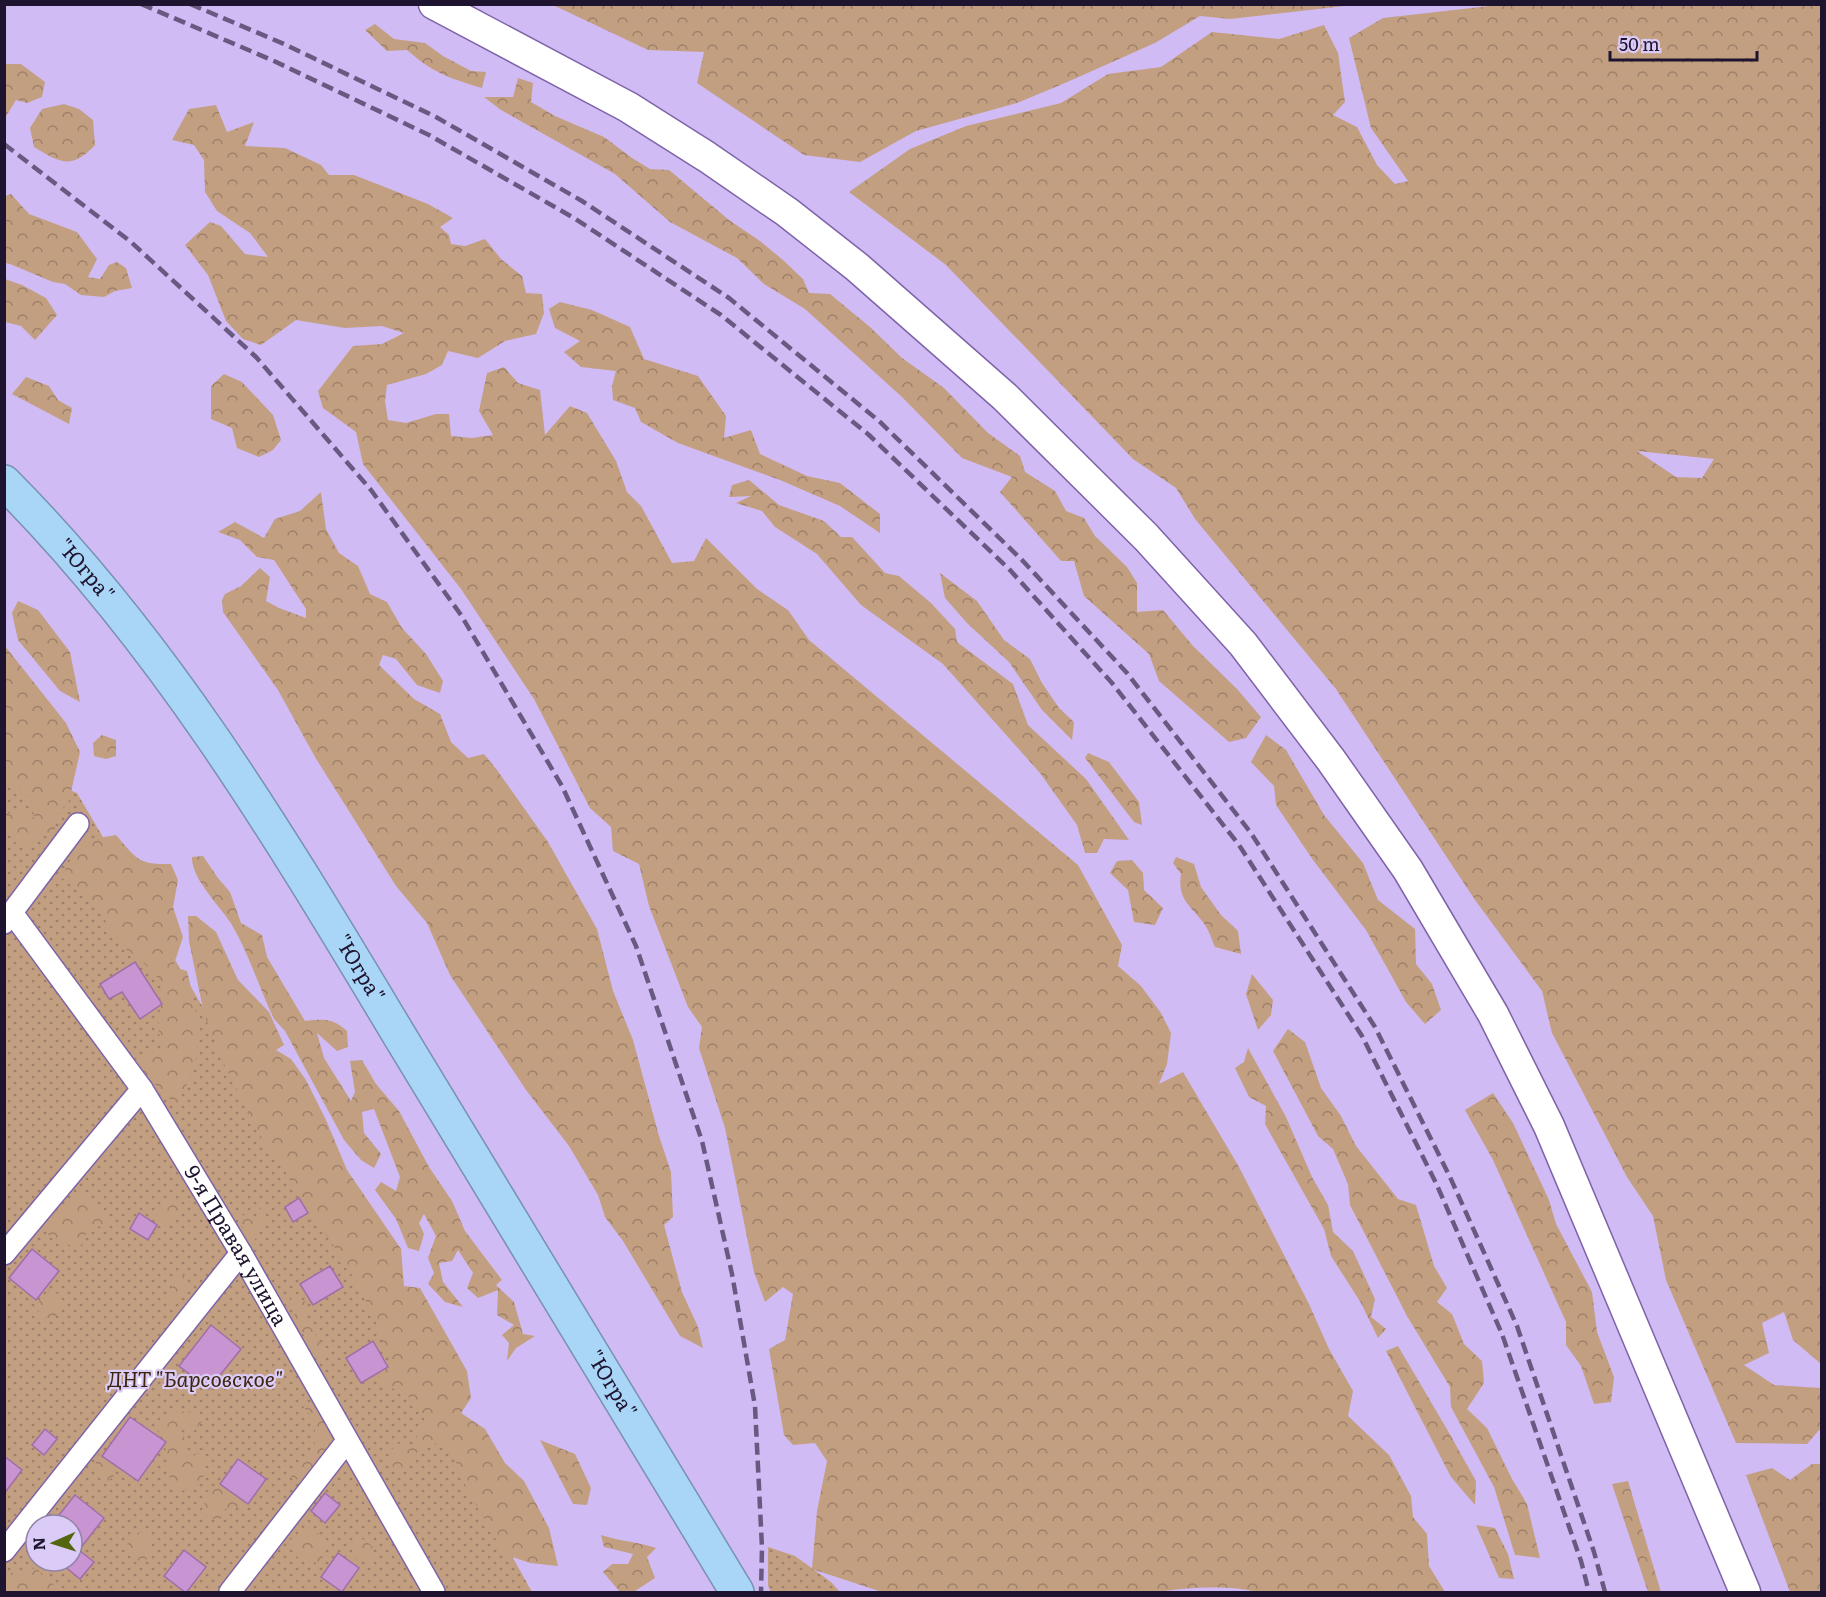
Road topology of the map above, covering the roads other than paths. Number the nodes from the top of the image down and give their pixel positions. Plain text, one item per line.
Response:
1 (434, 4) edge
2 (4, 482) edge
3 (78, 824) dead end
4 (9, 918) edge
5 (142, 1089) junction
6 (242, 1253) junction
7 (4, 1254) edge
8 (347, 1441) junction
9 (4, 1551) edge
10 (230, 1593) edge
11 (434, 1593) edge
12 (737, 1593) edge
13 (1745, 1593) edge

1 - 13 main road
2 - 12 highway, "Югра"
3 - 4 street
4 - 5 street, 9-я Правая улица
5 - 6 street, 9-я Правая улица
5 - 7 street
6 - 8 street, 9-я Правая улица
6 - 9 street
8 - 10 street
8 - 11 street, 9-я Правая улица

